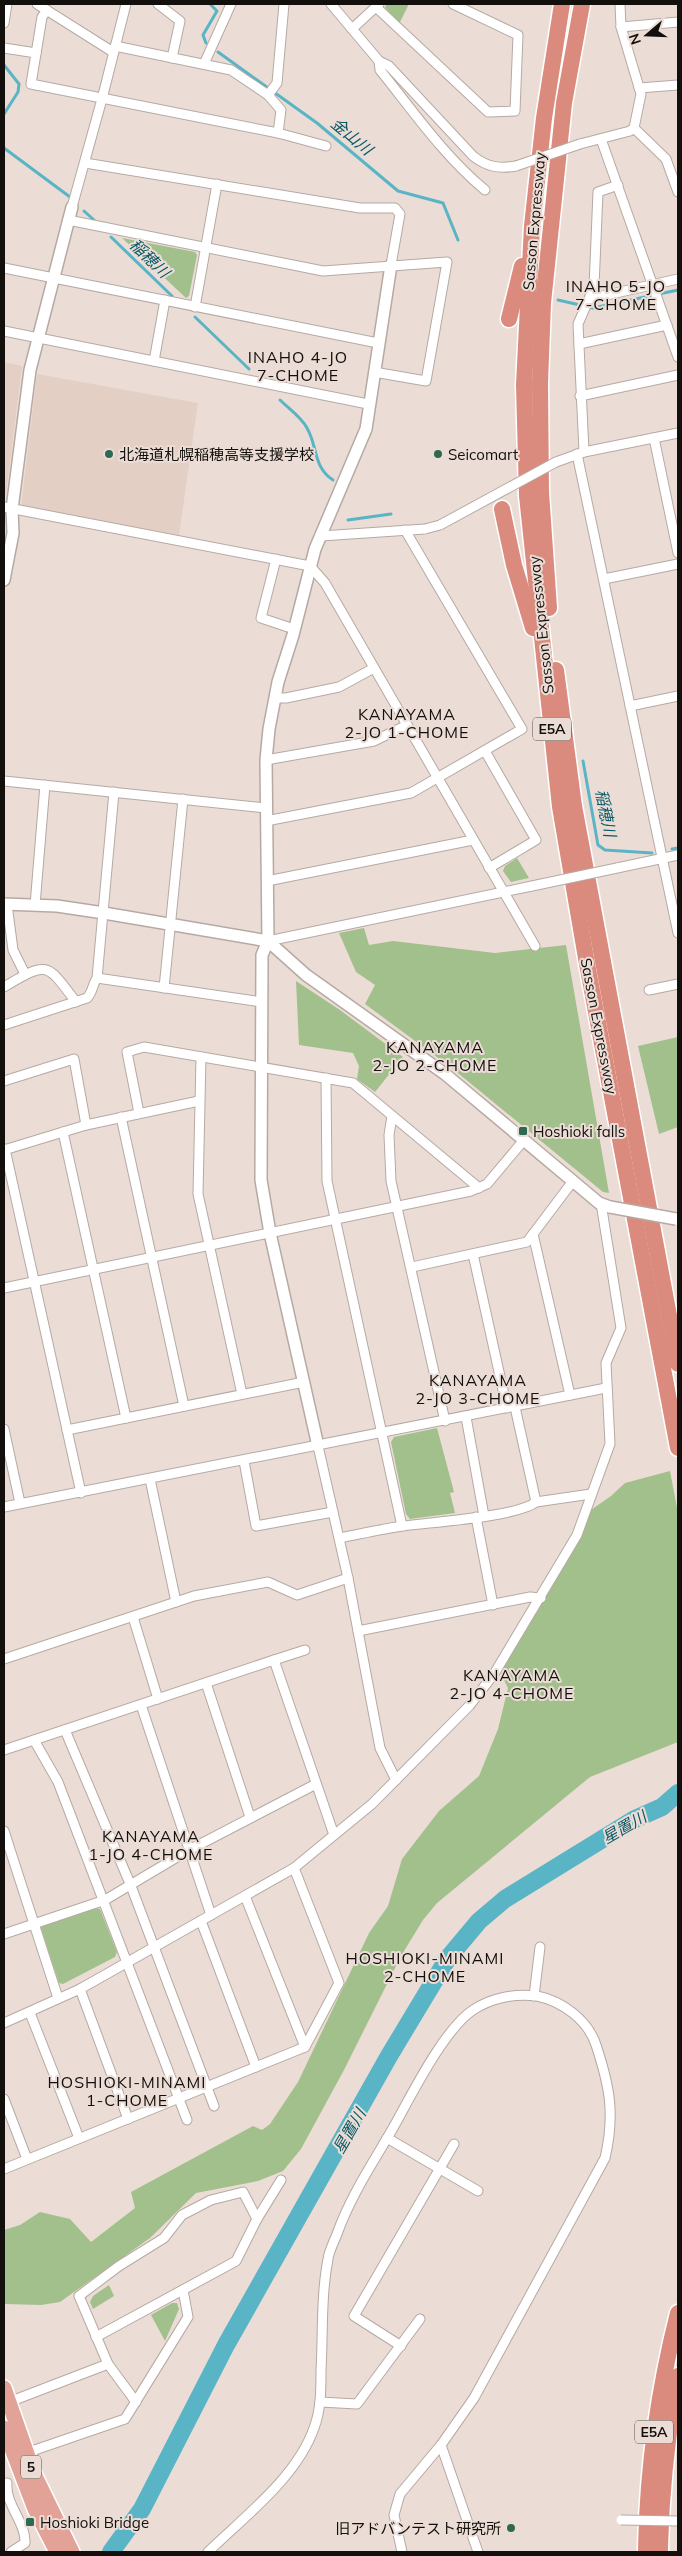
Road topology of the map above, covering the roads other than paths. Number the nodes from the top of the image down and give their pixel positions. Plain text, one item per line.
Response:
1 (7, 4) edge
2 (37, 4) edge
3 (126, 4) edge
4 (158, 4) edge
5 (231, 4) edge
6 (284, 4) edge
7 (331, 4) edge
8 (453, 4) edge
9 (562, 4) edge
10 (582, 4) edge
11 (592, 4) edge
12 (620, 4) edge
13 (378, 6) edge
14 (46, 10) junction
15 (678, 22) edge
16 (4, 23) edge
17 (621, 26) junction
18 (352, 29) junction
19 (4, 48) edge
20 (114, 49) junction
21 (36, 53) junction
22 (172, 58) junction
23 (571, 60) junction
24 (379, 61) junction
25 (204, 64) junction
26 (678, 85) edge
27 (639, 88) junction
28 (268, 95) junction
29 (102, 100) junction
30 (634, 128) junction
31 (278, 133) junction
32 (601, 139) junction
33 (326, 146) dead end
34 (85, 163) junction
35 (217, 184) junction
36 (618, 185) junction
37 (485, 190) dead end
38 (678, 192) edge
39 (72, 207) joint
40 (68, 220) junction
41 (532, 226) junction
42 (205, 248) junction
43 (391, 265) junction
44 (4, 268) edge
45 (53, 278) junction
46 (678, 280) edge
47 (653, 287) junction
48 (165, 300) junction
49 (589, 300) junction
50 (195, 307) junction
51 (509, 319) dead end
52 (667, 325) junction
53 (4, 331) edge
54 (37, 338) junction
55 (378, 343) junction
56 (578, 344) junction
57 (678, 357) edge
58 (154, 361) junction
59 (374, 372) junction
60 (678, 375) edge
61 (580, 396) junction
62 (368, 404) junction
63 (678, 433) edge
64 (654, 438) junction
65 (581, 453) junction
66 (8, 508) edge
67 (502, 509) dead end
68 (405, 530) junction
69 (320, 536) junction
70 (678, 553) edge
71 (276, 559) junction
72 (678, 564) edge
73 (310, 566) junction
74 (604, 579) junction
75 (4, 580) edge
76 (294, 629) junction
77 (545, 666) junction
78 (374, 668) junction
79 (678, 696) edge
80 (275, 698) junction
81 (630, 706) junction
82 (407, 725) junction
83 (486, 751) junction
84 (266, 760) junction
85 (438, 779) junction
86 (4, 781) edge
87 (45, 785) junction
88 (114, 792) junction
89 (182, 799) junction
90 (266, 808) junction
91 (266, 821) junction
92 (473, 840) junction
93 (678, 855) edge
94 (662, 858) junction
95 (489, 868) junction
96 (267, 881) junction
97 (503, 892) junction
98 (5, 904) edge
99 (35, 905) junction
100 (104, 913) junction
101 (171, 924) junction
102 (678, 933) edge
103 (268, 941) junction
104 (535, 946) dead end
105 (8, 950) edge
106 (25, 974) junction
107 (97, 978) junction
108 (678, 984) edge
109 (4, 986) edge
110 (164, 988) junction
111 (649, 990) dead end
112 (76, 1002) junction
113 (262, 1002) junction
114 (4, 1025) edge
115 (201, 1057) junction
116 (261, 1067) junction
117 (326, 1078) junction
118 (4, 1081) edge
119 (199, 1101) junction
120 (139, 1113) junction
121 (392, 1116) junction
122 (121, 1118) junction
123 (86, 1125) junction
124 (63, 1132) junction
125 (524, 1140) junction
126 (4, 1150) edge
127 (574, 1181) junction
128 (479, 1188) junction
129 (605, 1205) junction
130 (398, 1207) junction
131 (677, 1219) edge
132 (335, 1220) junction
133 (270, 1233) junction
134 (533, 1234) junction
135 (210, 1246) junction
136 (473, 1254) junction
137 (152, 1258) junction
138 (412, 1267) junction
139 (94, 1270) junction
140 (35, 1283) junction
141 (4, 1288) edge
142 (678, 1364) edge
143 (304, 1382) junction
144 (606, 1388) junction
145 (242, 1394) junction
146 (570, 1395) junction
147 (184, 1406) junction
148 (511, 1408) junction
149 (466, 1417) junction
150 (126, 1418) junction
151 (445, 1421) junction
152 (4, 1429) edge
153 (67, 1430) junction
154 (383, 1433) junction
155 (318, 1446) junction
156 (678, 1448) edge
157 (244, 1461) junction
158 (150, 1479) junction
159 (80, 1493) junction
160 (591, 1494) junction
161 (536, 1502) junction
162 (20, 1503) junction
163 (4, 1507) edge
164 (333, 1512) junction
165 (480, 1517) junction
166 (402, 1526) junction
167 (339, 1538) junction
168 (348, 1578) junction
169 (540, 1598) junction
170 (176, 1602) junction
171 (493, 1605) junction
172 (133, 1616) junction
173 (358, 1631) junction
174 (305, 1650) dead end
175 (4, 1659) edge
176 (274, 1660) junction
177 (206, 1683) junction
178 (158, 1699) junction
179 (140, 1705) junction
180 (65, 1730) junction
181 (34, 1740) junction
182 (4, 1750) edge
183 (396, 1780) junction
184 (316, 1784) junction
185 (250, 1817) junction
186 (4, 1831) edge
187 (334, 1835) junction
188 (188, 1850) junction
189 (294, 1868) junction
190 (131, 1886) junction
191 (246, 1896) junction
192 (105, 1900) junction
193 (211, 1915) junction
194 (201, 1921) junction
195 (34, 1925) junction
196 (4, 1934) edge
197 (540, 1946) dead end
198 (155, 1948) junction
199 (128, 1962) junction
200 (80, 1989) junction
201 (534, 1996) junction
202 (58, 1998) junction
203 (30, 2013) junction
204 (4, 2023) edge
205 (305, 2047) junction
206 (256, 2067) junction
207 (207, 2086) junction
208 (179, 2098) junction
209 (4, 2099) edge
210 (214, 2106) dead end
211 (128, 2118) junction
212 (187, 2120) dead end
213 (79, 2138) junction
214 (387, 2138) junction
215 (454, 2144) dead end
216 (27, 2159) junction
217 (4, 2168) edge
218 (440, 2169) junction
219 (281, 2180) dead end
220 (478, 2191) dead end
221 (258, 2219) junction
222 (183, 2290) junction
223 (678, 2313) edge
224 (420, 2319) dead end
225 (96, 2337) junction
226 (401, 2346) junction
227 (108, 2364) junction
228 (678, 2376) edge
229 (4, 2388) edge
230 (9, 2402) junction
231 (136, 2402) junction
232 (320, 2402) junction
233 (4, 2428) edge
234 (441, 2445) junction
235 (26, 2453) junction
236 (29, 2478) junction
237 (5, 2482) edge
238 (621, 2520) dead end
239 (678, 2521) edge
240 (62, 2548) edge
241 (11, 2552) edge
242 (208, 2552) edge
243 (402, 2552) edge
244 (478, 2552) edge
245 (646, 2552) edge
246 (660, 2552) edge

1 - 16 street
2 - 14 street
3 - 20 street
4 - 22 street
5 - 25 street
6 - 28 street
7 - 18 street
8 - 13 street
9 - 41 highway, Sasson Expressway / E5A
10 - 23 highway, Sasson Expressway / E5A
11 - 23 highway
12 - 17 street
13 - 18 street
14 - 20 street
14 - 21 street
15 - 17 street
17 - 27 street
18 - 24 street
19 - 21 street
20 - 22 street
20 - 29 street
21 - 29 street
22 - 25 street
23 - 142 highway, Sasson Expressway / E5A
24 - 32 street, bridge
24 - 37 street
25 - 28 street
26 - 27 street
27 - 30 street
28 - 31 street
29 - 31 street
29 - 34 street
30 - 32 street
30 - 38 street
31 - 33 street
32 - 36 street
34 - 35 street
34 - 39 street
35 - 42 street
35 - 43 street
36 - 47 street
36 - 49 street
39 - 40 street
40 - 42 street
40 - 45 street
41 - 51 highway
41 - 77 highway, Sasson Expressway / E5A
42 - 43 street
42 - 50 street
43 - 55 street
43 - 59 street
44 - 45 street
45 - 48 street
45 - 54 street
46 - 47 street
47 - 49 street
47 - 52 street
48 - 50 street
48 - 58 street
49 - 56 street
50 - 55 street
52 - 56 street
52 - 57 street
53 - 54 street
54 - 58 street
54 - 66 street
55 - 59 street
56 - 61 street
58 - 62 street
59 - 62 street
60 - 61 street
61 - 65 street
62 - 69 street
63 - 64 street
64 - 65 street
64 - 70 street
65 - 68 street, bridge
65 - 74 street
66 - 71 street
66 - 75 street
67 - 77 highway
68 - 69 street
68 - 83 street
69 - 73 street
71 - 73 street
71 - 76 street
72 - 74 street
73 - 76 street
73 - 78 street
74 - 81 street
76 - 80 street
77 - 156 highway, Sasson Expressway / E5A
78 - 80 street
78 - 82 street
79 - 81 street
80 - 84 street
81 - 94 street
82 - 84 street
82 - 85 street
83 - 85 street
83 - 95 street
84 - 90 street
85 - 91 street
85 - 92 street
86 - 87 street
87 - 88 street
87 - 99 street
88 - 89 street
88 - 100 street
89 - 90 street
89 - 101 street
90 - 91 street
91 - 96 street
92 - 95 street
92 - 96 street
93 - 94 street
94 - 97 street, bridge
94 - 102 street
95 - 97 street
96 - 103 street
97 - 103 street
97 - 104 street
98 - 99 street
98 - 105 street
99 - 100 street
100 - 101 street
100 - 107 street
101 - 103 street
101 - 110 street
103 - 113 street
103 - 125 street
105 - 106 street
106 - 109 street
106 - 112 street
107 - 110 street
107 - 112 street
108 - 111 street
110 - 113 street
112 - 114 street
113 - 116 street
115 - 116 street
115 - 119 street
115 - 120 street
116 - 117 street
116 - 133 street
117 - 121 street
117 - 132 street
118 - 123 street
119 - 120 street
119 - 135 street
120 - 122 street
121 - 128 street
121 - 130 street
122 - 123 street
122 - 137 street
123 - 124 street
124 - 126 street
124 - 139 street
125 - 127 street
125 - 128 street
126 - 140 street
127 - 129 street
127 - 134 street
128 - 130 street
129 - 131 street, bridge
129 - 144 street
130 - 132 street
130 - 138 street
132 - 133 street
132 - 154 street
133 - 135 street
133 - 143 street
134 - 136 street
134 - 146 street
135 - 137 street
135 - 145 street
136 - 138 street
136 - 148 street
137 - 139 street
137 - 147 street
138 - 151 street
139 - 140 street
139 - 150 street
140 - 141 street
140 - 153 street
143 - 145 street
143 - 155 street
144 - 146 street
144 - 160 street
145 - 147 street
146 - 148 street
147 - 150 street
148 - 149 street
148 - 161 street
149 - 151 street
149 - 165 street
150 - 153 street
151 - 154 street
152 - 162 street
153 - 159 street
154 - 155 street
154 - 166 street
155 - 157 street
155 - 164 street
157 - 158 street
157 - 164 street
158 - 159 street
158 - 170 street
159 - 162 street
160 - 161 street
160 - 169 street
161 - 165 street
162 - 163 street
164 - 167 street
165 - 166 street
165 - 171 street
166 - 167 street
167 - 168 street
168 - 170 street
168 - 173 street
169 - 171 street
169 - 183 street
170 - 172 street
171 - 173 street
172 - 175 street
172 - 178 street
173 - 183 street
174 - 176 street
176 - 177 street
176 - 184 street
177 - 178 street
177 - 185 street
178 - 179 street
179 - 180 street
179 - 188 street
180 - 181 street
180 - 190 street
181 - 182 street
181 - 192 street
183 - 187 street
184 - 185 street
184 - 187 street
185 - 188 street
186 - 195 street
187 - 189 street
188 - 190 street
188 - 193 street
189 - 191 street
189 - 205 street
190 - 192 street
190 - 198 street
191 - 193 street
191 - 205 street
192 - 195 street
192 - 199 street
193 - 194 street
194 - 198 street
194 - 206 street
195 - 196 street
195 - 202 street
197 - 201 street
198 - 199 street
198 - 207 street
199 - 200 street
199 - 208 street
200 - 202 street
200 - 211 street
201 - 214 street
201 - 234 street
202 - 203 street
203 - 204 street
203 - 213 street
205 - 206 street
206 - 207 street
207 - 208 street
207 - 210 street
208 - 211 street
208 - 212 street
209 - 216 street
211 - 213 street
213 - 216 street
214 - 218 street
214 - 232 street
215 - 218 street
216 - 217 street
218 - 220 street
218 - 226 street
219 - 221 street
221 - 222 street
221 - 225 street
222 - 225 street
222 - 231 street
223 - 245 highway, E5A
224 - 226 street
225 - 227 street
226 - 232 street
227 - 230 street
227 - 231 street
228 - 246 highway, E5A
229 - 230 highway, 5
230 - 235 highway, 5
231 - 235 street
232 - 242 street
233 - 236 highway, 5
234 - 243 street
234 - 244 street
235 - 236 highway, 5
236 - 237 street
236 - 240 highway, 5
237 - 241 street
238 - 239 street, bridge

